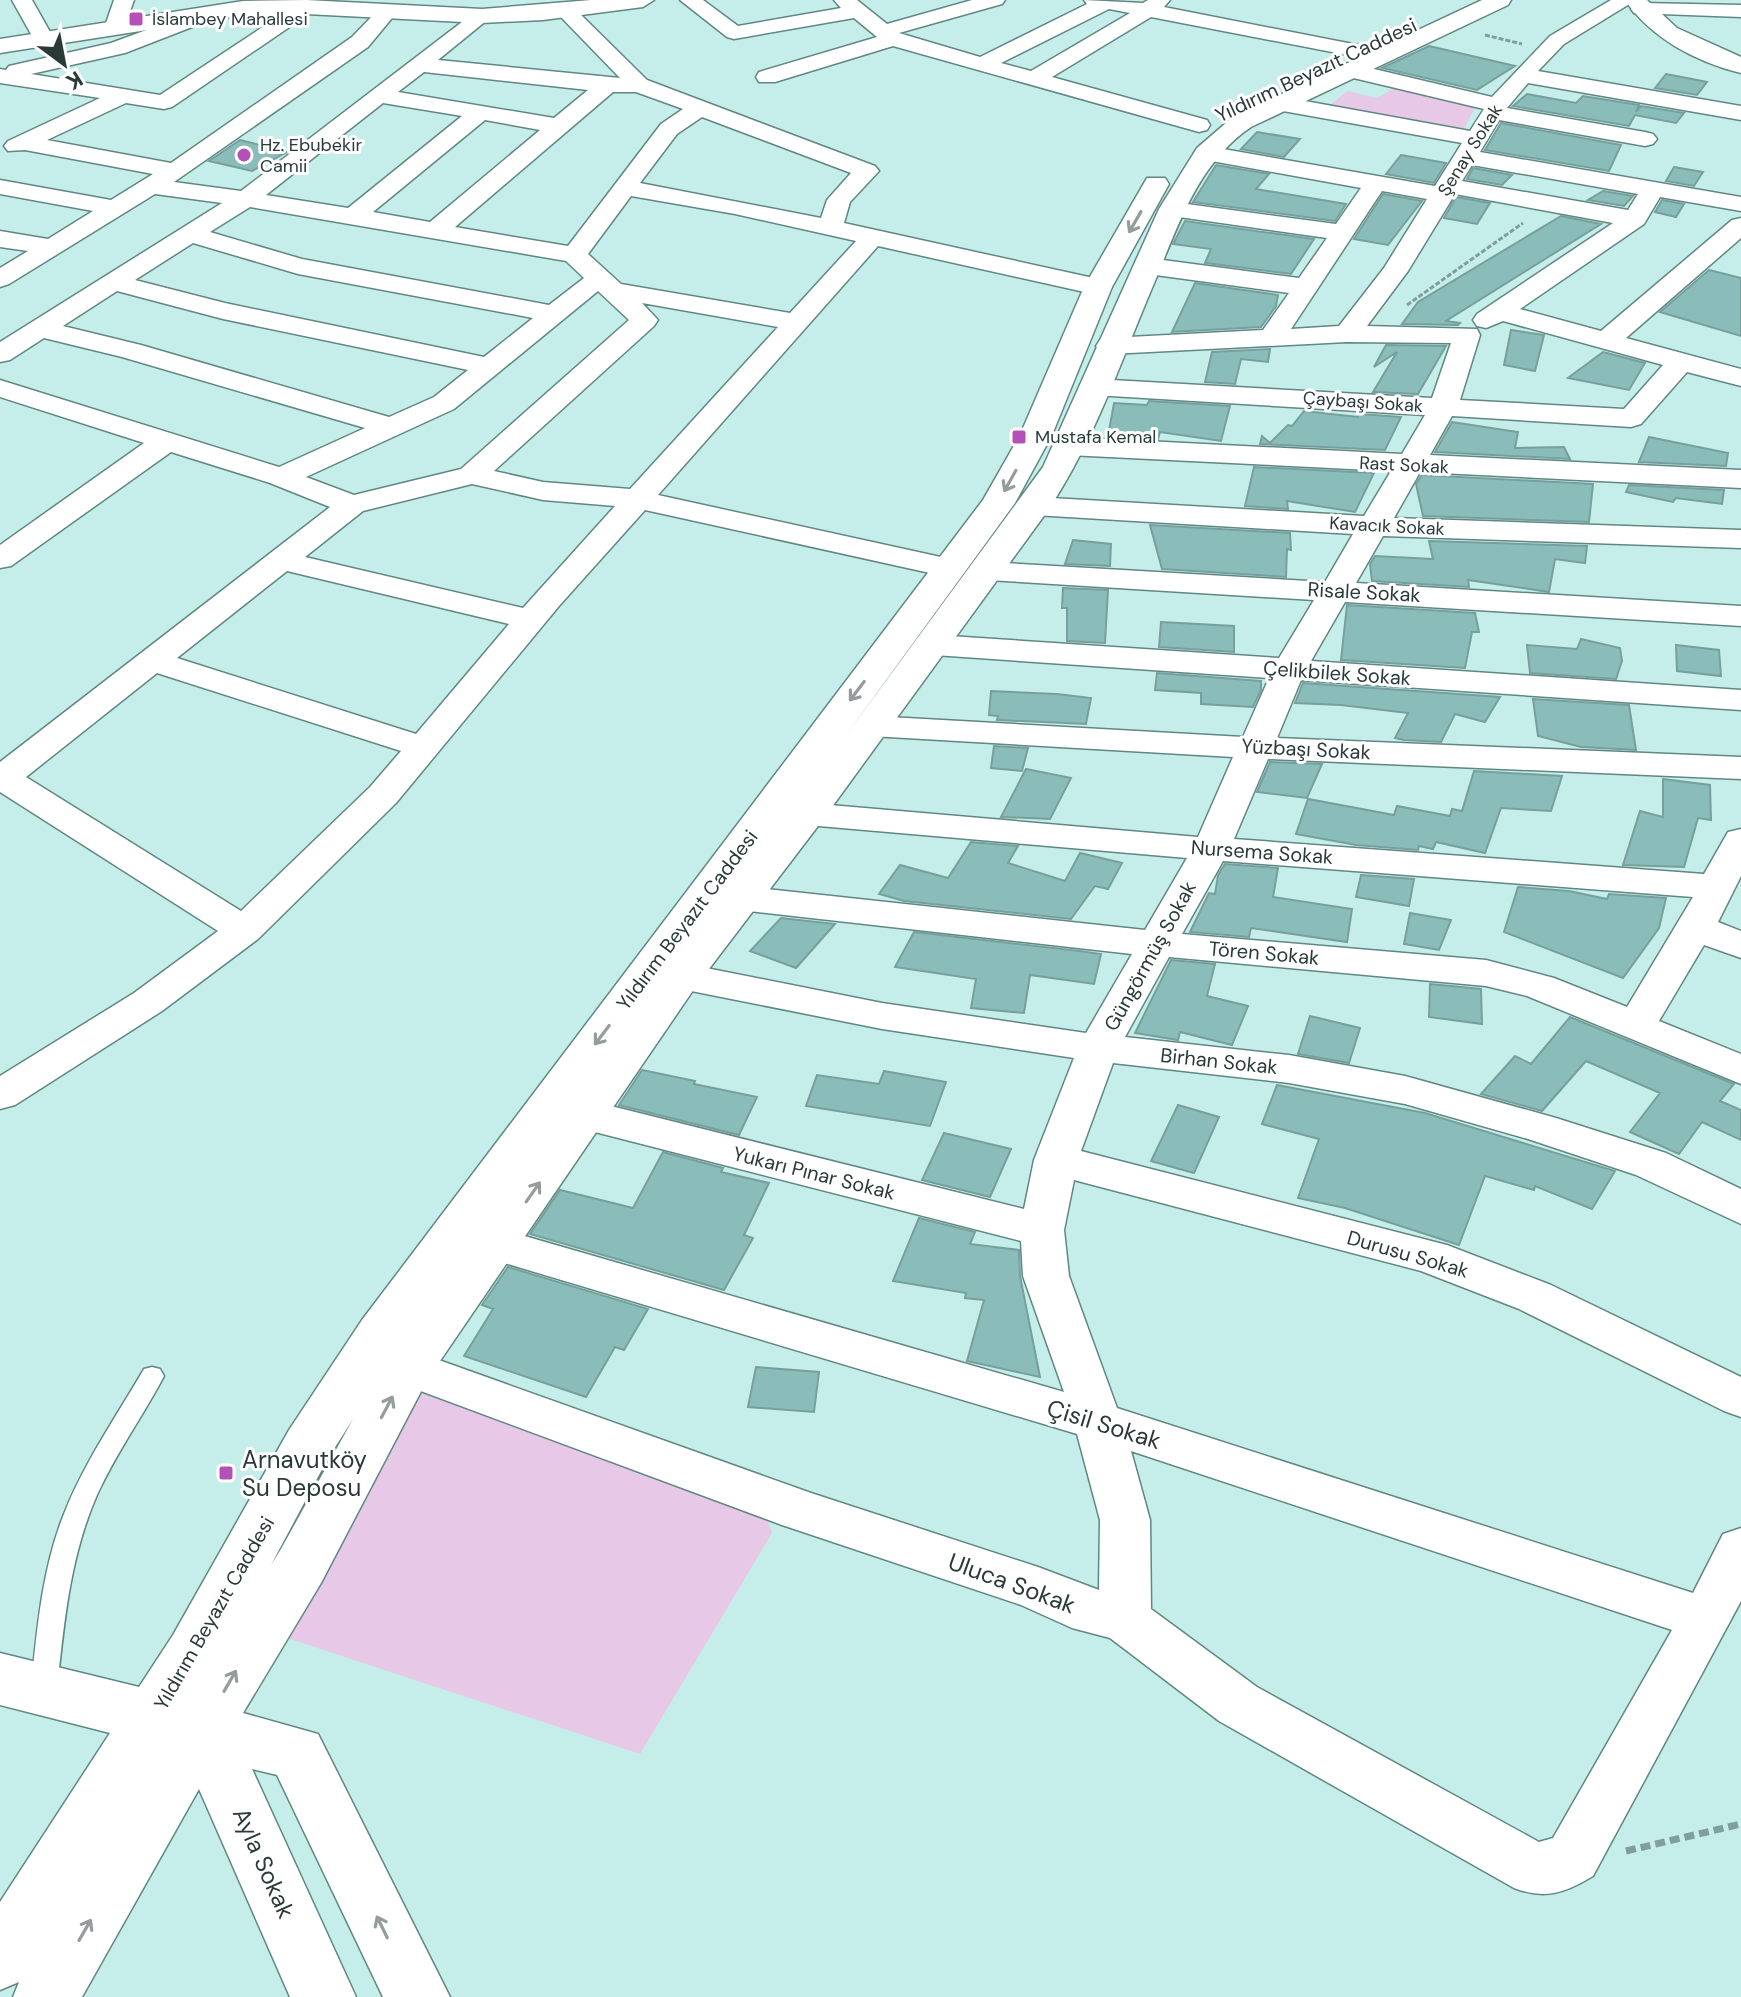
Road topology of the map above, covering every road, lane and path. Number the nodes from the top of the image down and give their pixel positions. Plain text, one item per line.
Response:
1 (22, 0) edge
2 (124, 0) edge
3 (643, 0) edge
4 (690, 0) edge
5 (995, 0) edge
6 (1500, 0) edge
7 (1099, 1) edge
8 (1634, 3) edge
9 (321, 5) edge
10 (850, 5) edge
11 (1156, 5) edge
12 (583, 6) edge
13 (216, 11) junction
14 (1741, 11) edge
15 (387, 12) junction
16 (1457, 13) edge
17 (482, 16) junction
18 (922, 20) junction
19 (115, 26) junction
20 (964, 31) dead end
21 (1668, 34) junction
22 (888, 35) junction
23 (1726, 38) dead end
24 (43, 39) junction
25 (141, 39) junction
26 (992, 39) dead end
27 (0, 46) edge
28 (1020, 46) junction
29 (1546, 50) junction
30 (1355, 61) junction
31 (982, 64) junction
32 (420, 65) junction
33 (1741, 66) edge
34 (1522, 75) junction
35 (0, 76) edge
36 (767, 77) dead end
37 (1034, 78) junction
38 (607, 85) junction
39 (639, 85) junction
40 (89, 89) junction
41 (125, 95) junction
42 (380, 96) junction
43 (1674, 103) junction
44 (1283, 104) junction
45 (700, 108) junction
46 (1495, 108) junction
47 (1741, 113) edge
48 (479, 114) junction
49 (559, 126) junction
50 (48, 133) junction
51 (1203, 139) junction
52 (1645, 139) junction
53 (23, 143) junction
54 (1471, 148) junction
55 (0, 153) edge
56 (175, 171) junction
57 (1617, 181) junction
58 (1376, 183) junction
59 (150, 186) junction
60 (0, 187) edge
61 (1654, 187) junction
62 (625, 188) junction
63 (1446, 190) junction
64 (246, 199) junction
65 (1550, 204) junction
66 (1741, 204) edge
67 (115, 208) junction
68 (1172, 209) junction
69 (353, 216) junction
70 (1635, 219) junction
71 (1741, 225) edge
72 (830, 227) junction
73 (434, 232) junction
74 (1340, 232) junction
75 (192, 235) junction
76 (873, 237) junction
77 (0, 239) edge
78 (52, 247) junction
79 (574, 255) junction
80 (1702, 259) junction
81 (298, 266) junction
82 (1148, 266) junction
83 (1728, 266) dead end
84 (0, 279) edge
85 (115, 283) junction
86 (606, 284) junction
87 (1098, 287) junction
88 (1304, 287) junction
89 (223, 311) junction
90 (1501, 312) junction
91 (554, 314) junction
92 (797, 322) junction
93 (41, 329) junction
94 (1357, 334) junction
95 (1467, 335) junction
96 (1272, 337) junction
97 (1607, 340) junction
98 (1110, 346) junction
99 (0, 354) edge
100 (1681, 362) junction
101 (489, 366) junction
102 (1741, 378) edge
103 (1094, 387) junction
104 (5, 394) edge
105 (1443, 408) junction
106 (391, 427) junction
107 (168, 440) junction
108 (1068, 446) junction
109 (1408, 465) junction
110 (472, 475) junction
111 (281, 477) junction
112 (1741, 479) edge
113 (637, 499) junction
114 (352, 505) junction
115 (1034, 506) junction
116 (1372, 526) junction
117 (1741, 539) edge
118 (0, 559) edge
119 (281, 560) junction
120 (968, 569) junction
121 (1334, 590) junction
122 (1741, 616) edge
123 (531, 619) junction
124 (934, 645) junction
125 (152, 661) junction
126 (1289, 670) junction
127 (1741, 700) edge
128 (871, 726) junction
129 (423, 747) junction
130 (1257, 748) junction
131 (1741, 768) edge
132 (1, 777) edge
133 (807, 814) junction
134 (1741, 840) edge
135 (1211, 849) junction
136 (1716, 887) junction
137 (740, 898) junction
138 (1696, 927) junction
139 (244, 930) junction
140 (1157, 944) junction
141 (1741, 946) edge
142 (681, 976) junction
143 (1636, 1025) junction
144 (1098, 1048) junction
145 (1741, 1070) edge
146 (0, 1095) edge
147 (587, 1115) junction
148 (1056, 1160) junction
149 (1741, 1208) edge
150 (1042, 1230) junction
151 (497, 1244) junction
152 (408, 1367) junction
153 (152, 1376) dead end
154 (1741, 1398) edge
155 (1098, 1421) junction
156 (1741, 1549) edge
157 (1125, 1619) junction
158 (1706, 1619) junction
159 (22, 1685) edge
160 (177, 1726) junction
161 (1741, 1824) edge
162 (1564, 1862) junction
163 (0, 1959) edge
164 (46, 1997) edge
165 (323, 1997) edge
166 (417, 1997) edge

1 - 24 street
2 - 19 street
3 - 12 main road
4 - 10 street
5 - 18 street
6 - 16 main road
7 - 11 street
7 - 28 street
8 - 14 street
8 - 21 main road
8 - 29 street, Şenay Sokak
9 - 13 main road
9 - 15 main road
9 - 41 street
10 - 22 street
11 - 30 street
11 - 37 street
12 - 17 main road
12 - 39 street
13 - 19 main road
13 - 25 street
15 - 17 main road
15 - 56 street
16 - 29 path
16 - 30 main road
17 - 32 street
18 - 20 street
18 - 22 street
19 - 24 main road
21 - 23 street
21 - 33 main road
22 - 31 street
22 - 36 street
24 - 27 main road
25 - 35 street
25 - 40 street
26 - 28 street
28 - 31 street
29 - 34 street, Şenay Sokak
30 - 44 main road
30 - 46 street
30 - 51 main road, Yıldırım Beyazıt Caddesi
31 - 37 street
32 - 38 street
32 - 42 street
34 - 43 street
34 - 46 street, Şenay Sokak
35 - 40 street
35 - 50 street
37 - 51 street
38 - 39 street
38 - 49 street
39 - 45 street
40 - 41 street
41 - 50 street
42 - 48 street
42 - 64 street
43 - 47 street
43 - 52 street
44 - 51 main road
44 - 54 street
45 - 62 street
45 - 72 street
46 - 52 street
46 - 54 street, Şenay Sokak
48 - 49 street
48 - 69 street
49 - 73 street
50 - 53 street
51 - 58 street
51 - 68 main road
51 -> 87 main road, Yıldırım Beyazıt Caddesi
52 - 57 street
53 - 55 street
53 - 56 street
54 - 57 street
54 - 63 street, Şenay Sokak
56 - 59 street
57 - 61 street
58 - 63 street
58 - 74 street
59 - 64 street
59 - 67 street
60 - 67 street
61 - 66 street
61 - 70 street
62 - 72 street
62 - 79 street
63 - 65 street
63 - 94 street, Şenay Sokak
64 - 69 street
64 - 75 street
65 - 70 street
65 - 94 path
67 - 78 street
68 - 74 street
68 - 82 main road
69 - 73 street
70 - 90 street
71 - 80 street
72 - 76 street
73 - 79 street
74 - 88 street
75 - 81 street
75 - 85 street
76 - 87 street
76 - 92 street
77 - 78 street
78 - 84 street
79 - 86 street
80 - 83 street
80 - 97 street
81 - 89 street
81 - 91 street
82 - 88 street
82 - 98 main road
85 - 89 street
85 - 93 street
86 - 91 street
86 - 92 street
86 - 110 street
87 -> 120 main road, Yıldırım Beyazıt Caddesi
88 - 96 street
89 - 101 street
90 - 95 street
90 - 97 street
91 - 101 street
92 - 113 street
93 - 99 street
93 - 106 street
94 - 95 street
94 - 96 street
95 - 105 street, Güngörmüş Sokak
96 - 98 street
97 - 100 street
98 - 103 main road
100 - 102 street
100 - 105 street, Çaybaşı Sokak
101 - 106 street
103 - 105 street, Çaybaşı Sokak
103 - 108 main road
104 - 107 street
105 - 109 street, Güngörmüş Sokak
106 - 111 street
107 - 111 street
107 - 118 street
108 - 109 street, Rast Sokak
108 - 115 main road
109 - 112 street, Rast Sokak
109 - 116 street, Güngörmüş Sokak
110 - 113 street, Risale Sokak
110 - 114 street
111 - 114 street
113 - 120 street, Risale Sokak
113 - 123 street
114 - 119 street
115 - 116 street, Kavacık Sokak
115 - 120 main road
116 - 117 street, Kavacık Sokak
116 - 121 street, Güngörmüş Sokak
119 - 123 street
119 - 125 street
120 - 121 street, Risale Sokak
120 - 124 main road
120 -> 160 main road, Yıldırım Beyazıt Caddesi
121 - 122 street, Risale Sokak
121 - 126 street, Güngörmüş Sokak
123 - 129 street
124 - 126 street, Çelikbilek Sokak
124 - 128 main road
125 - 129 street
125 - 132 street
126 - 127 street, Çelikbilek Sokak
126 - 130 street, Güngörmüş Sokak
128 - 130 street, Yüzbaşı Sokak
128 - 133 main road
129 - 139 street
130 - 131 street, Yüzbaşı Sokak
130 - 135 street, Güngörmüş Sokak
132 - 139 street
133 - 135 street, Nursema Sokak
133 - 137 main road
134 - 136 street
135 - 136 street, Nursema Sokak
135 - 140 street, Güngörmüş Sokak
136 - 138 street
137 - 140 street, Tören Sokak
137 - 142 main road
138 - 141 street
138 - 143 street
139 - 146 street
140 - 143 street, Tören Sokak
140 - 144 street, Güngörmüş Sokak
142 - 144 street, Birhan Sokak
142 - 147 main road
143 - 145 street, Tören Sokak
144 - 148 street, Güngörmüş Sokak
144 - 149 street, Birhan Sokak
147 - 150 street, Yukarı Pınar Sokak
151 -> 147 main road
148 - 150 street, Güngörmüş Sokak
148 - 154 street, Durusu Sokak
150 - 155 street, Güngörmüş Sokak
151 - 152 main road
151 - 155 street, Çisil Sokak
152 - 157 street, Uluca Sokak
160 -> 152 main road
153 - 159 lane
155 - 157 street, Güngörmüş Sokak
155 - 158 street, Çisil Sokak
156 - 158 street
157 - 162 street, Uluca Sokak
158 - 162 street
159 - 160 main road
160 - 163 main road, Yıldırım Beyazıt Caddesi
164 -> 160 main road
160 - 165 main road, Ayla Sokak
166 -> 160 main road
161 - 162 path

